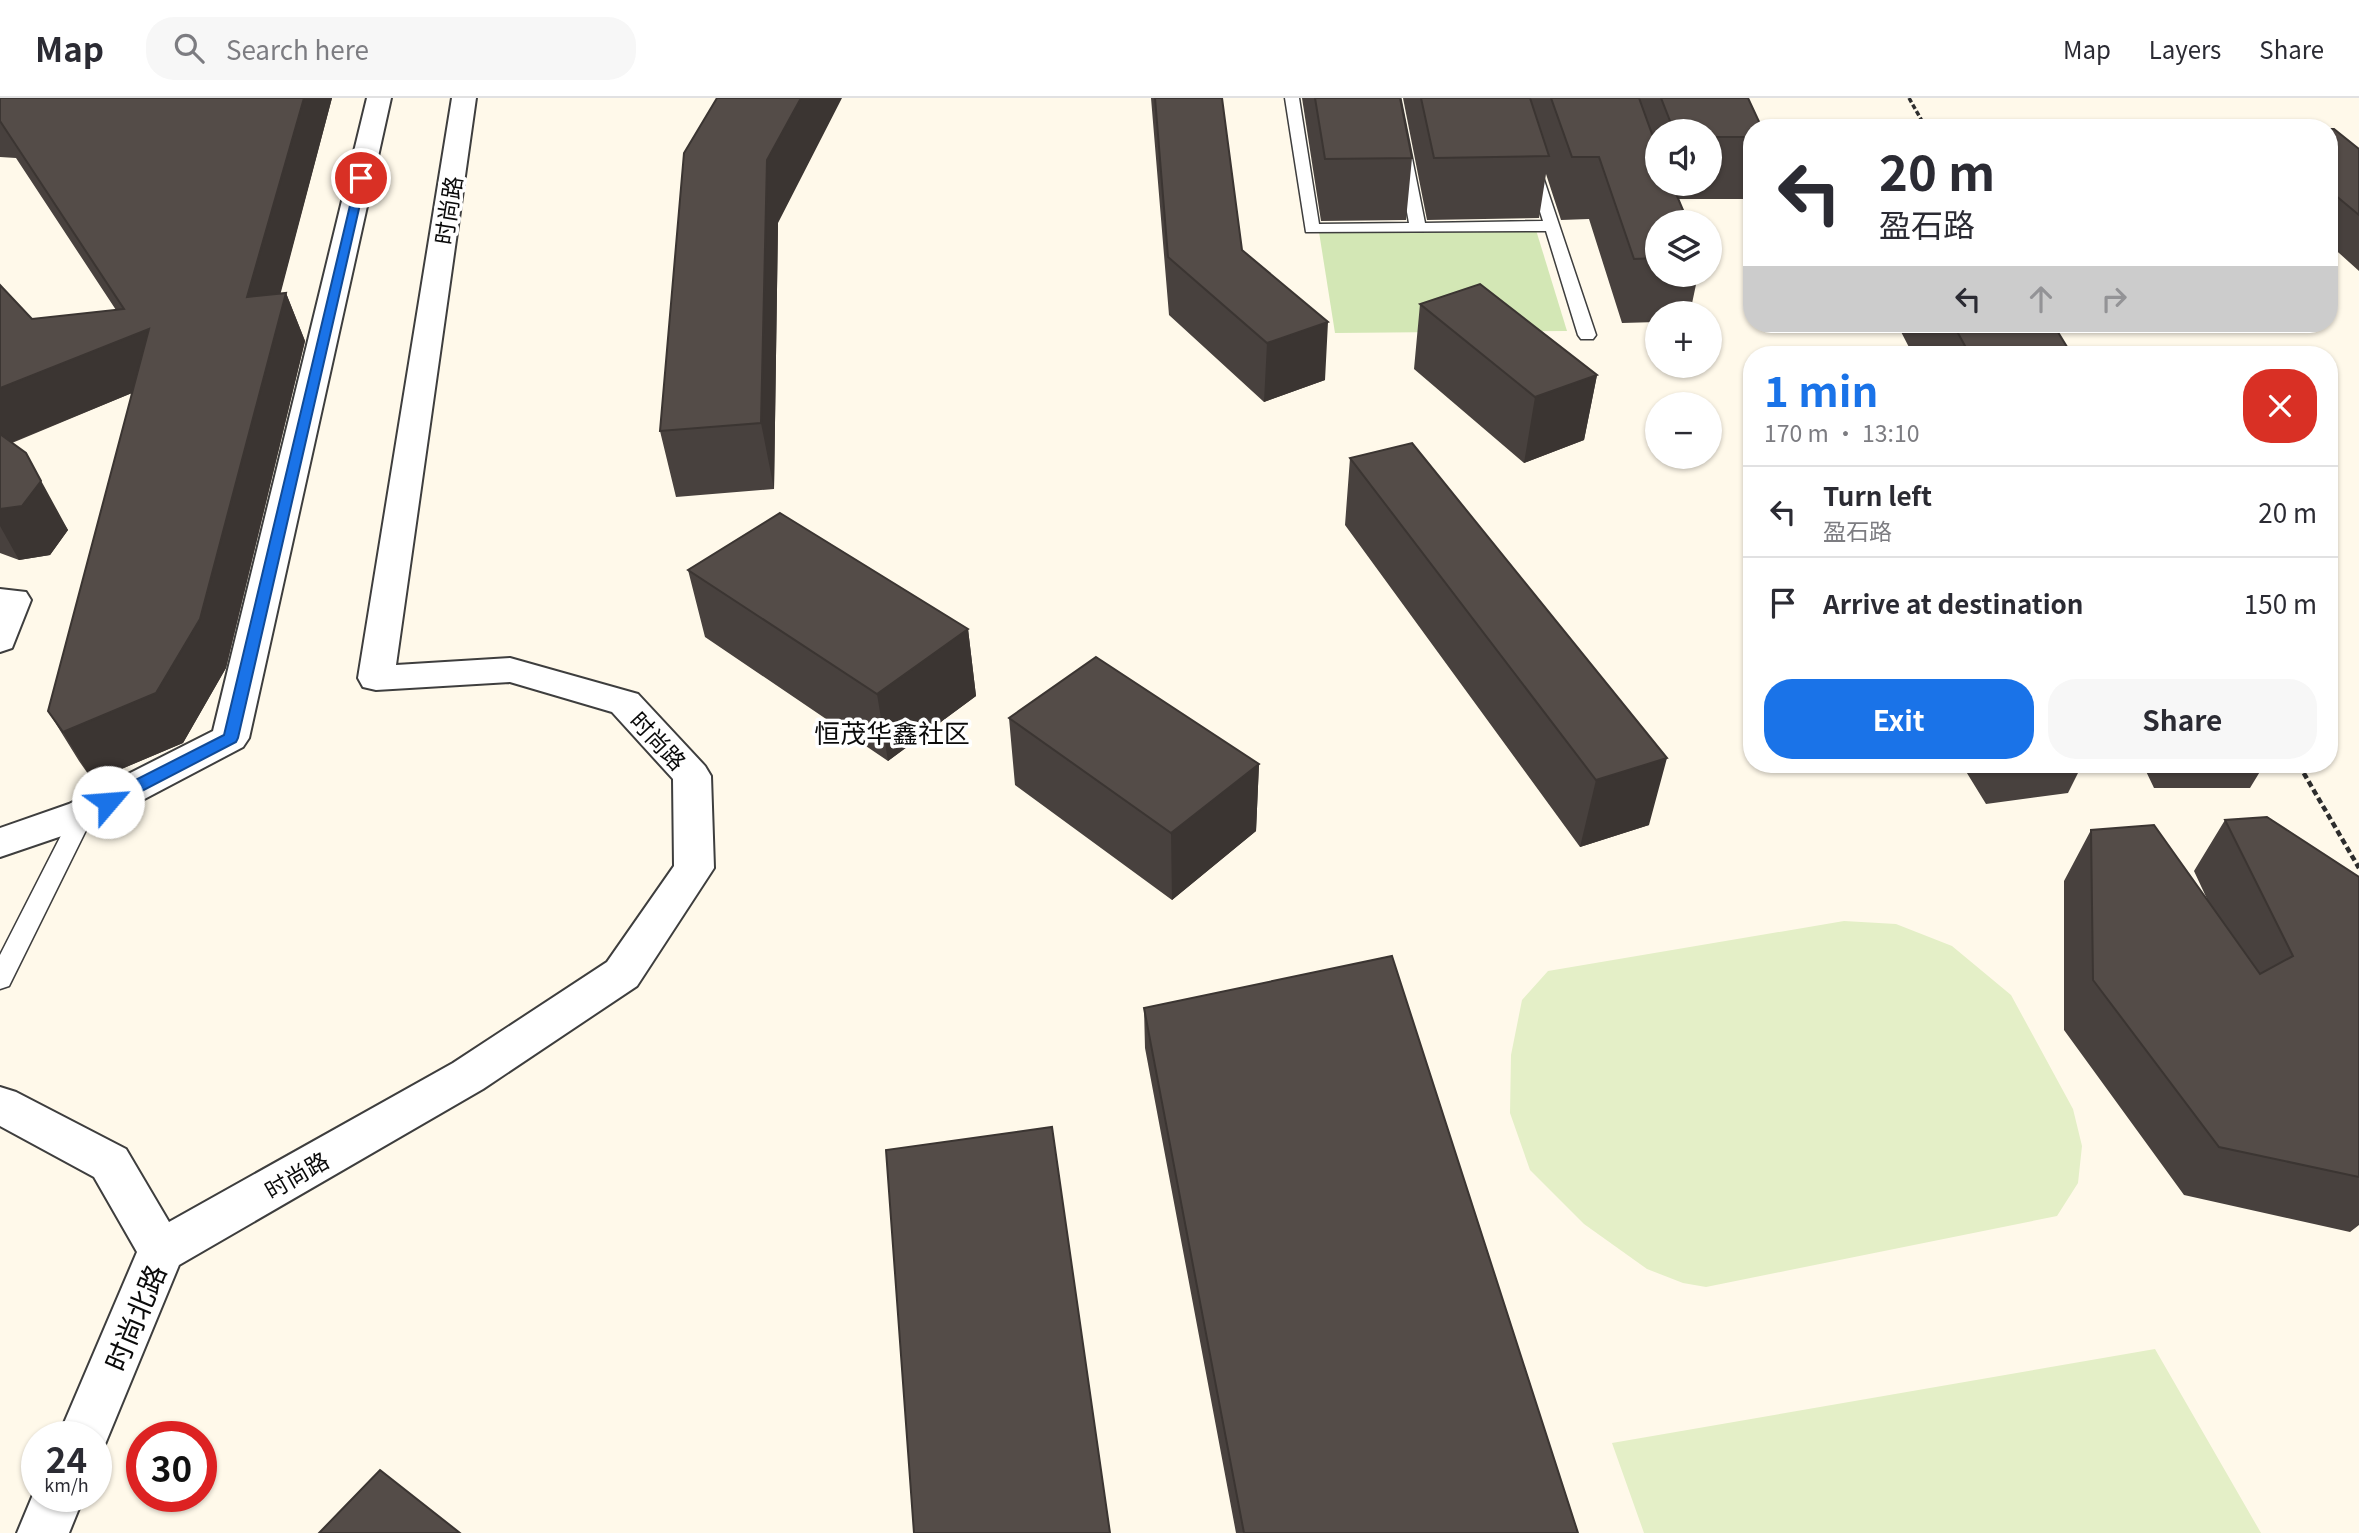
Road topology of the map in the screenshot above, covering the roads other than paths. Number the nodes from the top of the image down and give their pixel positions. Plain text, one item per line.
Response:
1 (379, 98) edge
2 (464, 98) edge
3 (1292, 98) edge
4 (1393, 98) edge
5 (1528, 149) edge
6 (1553, 226) junction
7 (1418, 228) junction
8 (1587, 335) dead end
9 (0, 600) edge
10 (0, 640) edge
11 (83, 814) junction
12 (0, 844) edge
13 (0, 979) edge
14 (0, 1105) edge
15 (161, 1251) junction
16 (90, 1421) edge
17 (52, 1512) edge
18 (43, 1533) edge

1 - 11 street
2 - 15 street, 时尚路
3 - 7 lane
4 - 7 lane
5 - 6 lane
6 - 7 lane
6 - 8 lane
9 - 10 street
11 - 12 street
11 - 13 lane
14 - 15 street, 时尚北路
15 - 16 street, 时尚北路
17 - 18 street

